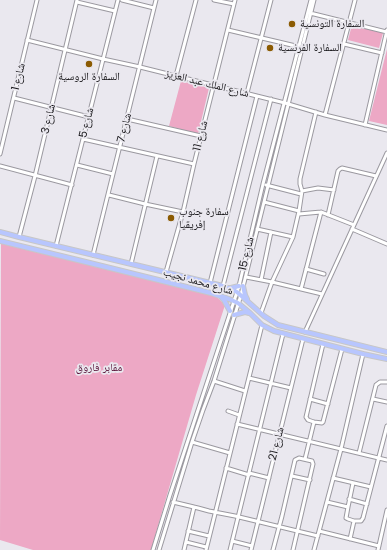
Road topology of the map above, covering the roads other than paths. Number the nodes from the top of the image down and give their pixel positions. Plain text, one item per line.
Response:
1 (37, 0) edge
2 (118, 0) edge
3 (122, 0) edge
4 (156, 0) edge
5 (196, 0) edge
6 (214, 0) edge
7 (235, 0) edge
8 (271, 0) edge
9 (312, 0) edge
10 (355, 0) edge
11 (77, 1) edge
12 (234, 4) junction
13 (154, 8) junction
14 (115, 11) junction
15 (310, 13) junction
16 (349, 22) junction
17 (228, 30) junction
18 (387, 31) edge
19 (262, 38) junction
20 (27, 40) junction
21 (344, 44) junction
22 (301, 47) junction
23 (65, 50) junction
24 (382, 53) junction
25 (103, 59) junction
26 (140, 67) junction
27 (176, 76) junction
28 (214, 86) junction
29 (247, 93) junction
30 (257, 96) junction
31 (14, 98) junction
32 (271, 100) junction
33 (287, 103) junction
34 (51, 108) junction
35 (316, 112) junction
36 (325, 115) junction
37 (89, 117) junction
38 (127, 119) junction
39 (364, 125) junction
40 (387, 130) edge
41 (201, 136) junction
42 (83, 139) junction
43 (1, 146) edge
44 (120, 147) junction
45 (387, 153) edge
46 (0, 154) edge
47 (157, 156) junction
48 (194, 164) junction
49 (77, 165) junction
50 (0, 166) edge
51 (114, 174) junction
52 (35, 176) junction
53 (376, 176) junction
54 (263, 184) junction
55 (72, 185) junction
56 (268, 185) junction
57 (334, 190) junction
58 (302, 192) junction
59 (109, 195) junction
60 (264, 202) junction
61 (145, 204) junction
62 (183, 212) junction
63 (299, 212) junction
64 (321, 212) junction
65 (328, 215) junction
66 (254, 225) junction
67 (258, 227) junction
68 (353, 227) junction
69 (0, 232) edge
70 (271, 232) junction
71 (19, 237) junction
72 (293, 237) junction
73 (0, 241) edge
74 (387, 244) edge
75 (56, 246) junction
76 (86, 253) junction
77 (93, 255) junction
78 (102, 257) junction
79 (83, 261) junction
80 (131, 264) junction
81 (101, 265) junction
82 (306, 269) junction
83 (166, 272) junction
84 (324, 274) dead end
85 (246, 277) junction
86 (261, 280) junction
87 (272, 282) junction
88 (210, 283) junction
89 (241, 286) junction
90 (225, 287) junction
91 (301, 289) junction
92 (239, 293) junction
93 (322, 294) junction
94 (220, 296) junction
95 (236, 302) junction
96 (251, 304) junction
97 (230, 311) junction
98 (250, 313) junction
99 (261, 313) junction
100 (234, 315) junction
101 (262, 325) junction
102 (305, 332) junction
103 (283, 334) junction
104 (303, 339) junction
105 (323, 344) junction
106 (342, 349) junction
107 (387, 352) edge
108 (363, 354) junction
109 (387, 359) edge
110 (249, 378) junction
111 (214, 381) junction
112 (387, 382) edge
113 (270, 384) junction
114 (291, 388) junction
115 (245, 390) junction
116 (310, 399) junction
117 (373, 399) junction
118 (387, 402) edge
119 (328, 404) junction
120 (228, 411) dead end
121 (239, 414) junction
122 (314, 422) junction
123 (237, 424) junction
124 (387, 426) edge
125 (260, 429) junction
126 (280, 434) junction
127 (188, 441) junction
128 (192, 442) junction
129 (309, 442) junction
130 (341, 449) junction
131 (230, 453) junction
132 (359, 453) junction
133 (379, 458) junction
134 (305, 459) junction
135 (387, 460) edge
136 (226, 468) junction
137 (249, 474) junction
138 (292, 476) junction
139 (268, 478) junction
140 (333, 478) junction
141 (310, 480) junction
142 (353, 483) junction
143 (371, 487) junction
144 (349, 499) junction
145 (173, 502) junction
146 (327, 502) junction
147 (367, 504) junction
148 (194, 507) junction
149 (348, 507) junction
150 (387, 510) edge
151 (216, 512) junction
152 (238, 518) junction
153 (354, 521) junction
154 (258, 522) junction
155 (278, 527) junction
156 (188, 532) junction
157 (297, 532) junction
158 (319, 532) junction
159 (209, 536) junction
160 (318, 536) junction
161 (350, 539) junction
162 (232, 541) junction
163 (186, 542) junction
164 (252, 546) junction
165 (206, 548) edge
166 (378, 548) edge
167 (153, 550) edge
168 (159, 550) edge
169 (184, 550) edge
170 (230, 550) edge
171 (251, 550) edge
172 (273, 550) edge
173 (293, 550) edge
174 (314, 550) edge

1 - 20 street, شارع 1
2 - 14 street, شارع 5
3 - 13 street
4 - 13 street, شارع 7
5 - 27 street
6 - 12 street
7 - 12 street, شارع 11
8 - 19 street
9 - 15 street, شارع 15
9 - 22 street, شارع 15
10 - 16 street
11 - 14 street
11 - 23 street, شارع 3
12 - 17 street, شارع 11
13 - 26 street, شارع 7
14 - 25 street, شارع 5
15 - 16 street
15 - 22 street, شارع 15
16 - 18 street
16 - 21 street
17 - 19 street
17 - 28 street, شارع 11
18 - 24 street
19 - 22 street
19 - 29 street
20 - 23 street, شارع الملك عبد العزيز
20 - 31 street, شارع 1
21 - 24 street
21 - 36 street
22 - 33 street, شارع 15
23 - 25 street, شارع الملك عبد العزيز
23 - 34 street, شارع 3
24 - 39 street
25 - 26 street, شارع الملك عبد العزيز
25 - 37 street, شارع 5
26 - 27 street, شارع الملك عبد العزيز
26 - 38 street, شارع 7
27 - 28 street, شارع الملك عبد العزيز
28 - 29 street, شارع الملك عبد العزيز
28 - 41 street, شارع 11
29 - 30 street, شارع الملك عبد العزيز
30 - 32 street, شارع الملك عبد العزيز
30 - 88 street
31 - 34 street
31 - 43 street, شارع 1
32 - 33 street, شارع الملك عبد العزيز
32 - 90 street
33 - 35 street, شارع الملك عبد العزيز
33 - 54 street, شارع 15
33 - 56 street, شارع 15
34 - 37 street
34 - 52 street, شارع 3
35 - 36 street, شارع الملك عبد العزيز
35 - 58 street
36 - 39 street, شارع الملك عبد العزيز
37 - 42 street, شارع 5
38 - 41 street
38 - 44 street, شارع 7
39 - 40 street, شارع الملك عبد العزيز
41 - 48 street, شارع 11
42 - 44 street
42 - 49 street, شارع 5
43 - 46 street, شارع 1
44 - 47 street
44 - 51 street, شارع 7
45 - 53 street
47 - 48 street
47 - 61 street
48 - 62 street, شارع 11
49 - 51 street
49 - 55 street, شارع 5
50 - 52 street
51 - 59 street, شارع 7
52 - 55 street
52 - 71 street, شارع 3
53 - 57 street
53 - 68 street
54 - 56 street
54 - 66 street, شارع 15
55 - 75 street, شارع 5
56 - 58 street
56 - 60 street, شارع 15
57 - 58 street
57 - 65 street
58 - 63 street
59 - 61 street
59 - 77 street, شارع 7
60 - 63 street
60 - 67 street, شارع 15
61 - 62 street
61 - 80 street
62 - 83 street, شارع 11
63 - 64 street
63 - 72 street
64 - 65 street
64 - 82 street
65 - 68 street
66 - 67 street
66 - 89 street, شارع 15
67 - 70 street
67 - 85 street, شارع 15
68 - 74 street
68 - 93 street
69 - 71 main road, شارع محمد نجيب
70 - 72 street
70 - 86 street
71 - 75 main road, شارع محمد نجيب
72 - 87 street
73 - 79 main road, شارع محمد نجيب
75 - 76 main road, شارع محمد نجيب
76 - 77 main road, شارع محمد نجيب
76 - 79 main road
77 - 78 main road, شارع محمد نجيب
78 - 80 main road, شارع محمد نجيب
78 - 81 main road
79 - 81 main road, شارع محمد نجيب
80 - 83 main road, شارع محمد نجيب
81 - 94 main road, شارع محمد نجيب
82 - 84 street
82 - 91 street
83 - 88 main road, شارع محمد نجيب
85 - 86 street
85 - 89 street, شارع 15
86 - 87 street
87 - 91 street
87 - 99 street
88 - 90 main road, شارع محمد نجيب
89 - 90 main road
89 - 92 street, شارع 15
89 - 96 main road
90 - 92 main road, شارع محمد نجيب
91 - 93 street
92 - 95 street, شارع 15
92 - 96 main road, شارع محمد نجيب
93 - 102 street
94 - 95 main road, شارع محمد نجيب
94 - 97 main road
95 - 97 street, شارع 15
95 - 98 main road, شارع محمد نجيب
95 - 100 street, شارع 15
96 - 99 main road, شارع محمد نجيب
97 - 127 street, شارع 15
98 - 100 main road
98 - 101 main road, شارع محمد نجيب
99 - 102 main road, شارع محمد نجيب
100 - 111 street, شارع 15
101 - 103 main road, شارع محمد نجيب
101 - 110 street
102 - 107 main road, شارع محمد نجيب
103 - 104 main road, شارع محمد نجيب
103 - 113 street
104 - 105 main road, شارع محمد نجيب
104 - 114 street, شارع 21
105 - 106 main road, شارع محمد نجيب
105 - 116 street
106 - 108 main road, شارع محمد نجيب
106 - 119 street
108 - 109 main road, شارع محمد نجيب
108 - 130 street
110 - 113 street
110 - 115 street
111 - 115 street
111 - 128 street, شارع 15
112 - 117 street
113 - 114 street
113 - 125 street
114 - 126 street, شارع 21
115 - 121 street
116 - 119 street
116 - 122 street
117 - 118 street
117 - 132 street
119 - 122 street
120 - 121 street
121 - 123 street
122 - 129 street
123 - 125 street
123 - 131 street
124 - 133 street
125 - 126 street
125 - 137 street
126 - 129 street
126 - 139 street, شارع 21
127 - 128 street
127 - 167 street, شارع 15
128 - 131 street
128 - 145 street, شارع 15
129 - 130 street
129 - 134 street
130 - 132 street
130 - 140 street
131 - 136 street
132 - 133 street
133 - 135 street
133 - 143 street
134 - 138 street
134 - 141 street
136 - 137 street
136 - 151 street
137 - 139 street
137 - 152 street
138 - 141 street
138 - 155 street
139 - 154 street, شارع 21
140 - 142 street
140 - 146 street
141 - 157 street
142 - 143 street
142 - 144 street
143 - 147 street
144 - 147 street
144 - 149 street
145 - 148 street
145 - 168 street, شارع 15
146 - 149 street
146 - 158 street
147 - 153 street
148 - 151 street
148 - 156 street
149 - 153 street
150 - 166 street
151 - 152 street
151 - 159 street
152 - 154 street
152 - 162 street
153 - 161 street
154 - 155 street
154 - 164 street, شارع 21
155 - 157 street
155 - 172 street
156 - 159 street
156 - 163 street
157 - 160 street
157 - 173 street
158 - 160 street
158 - 161 street
159 - 165 street
160 - 174 street
161 - 166 street
162 - 164 street
162 - 170 street
163 - 165 street
163 - 169 street
164 - 171 street, شارع 21

